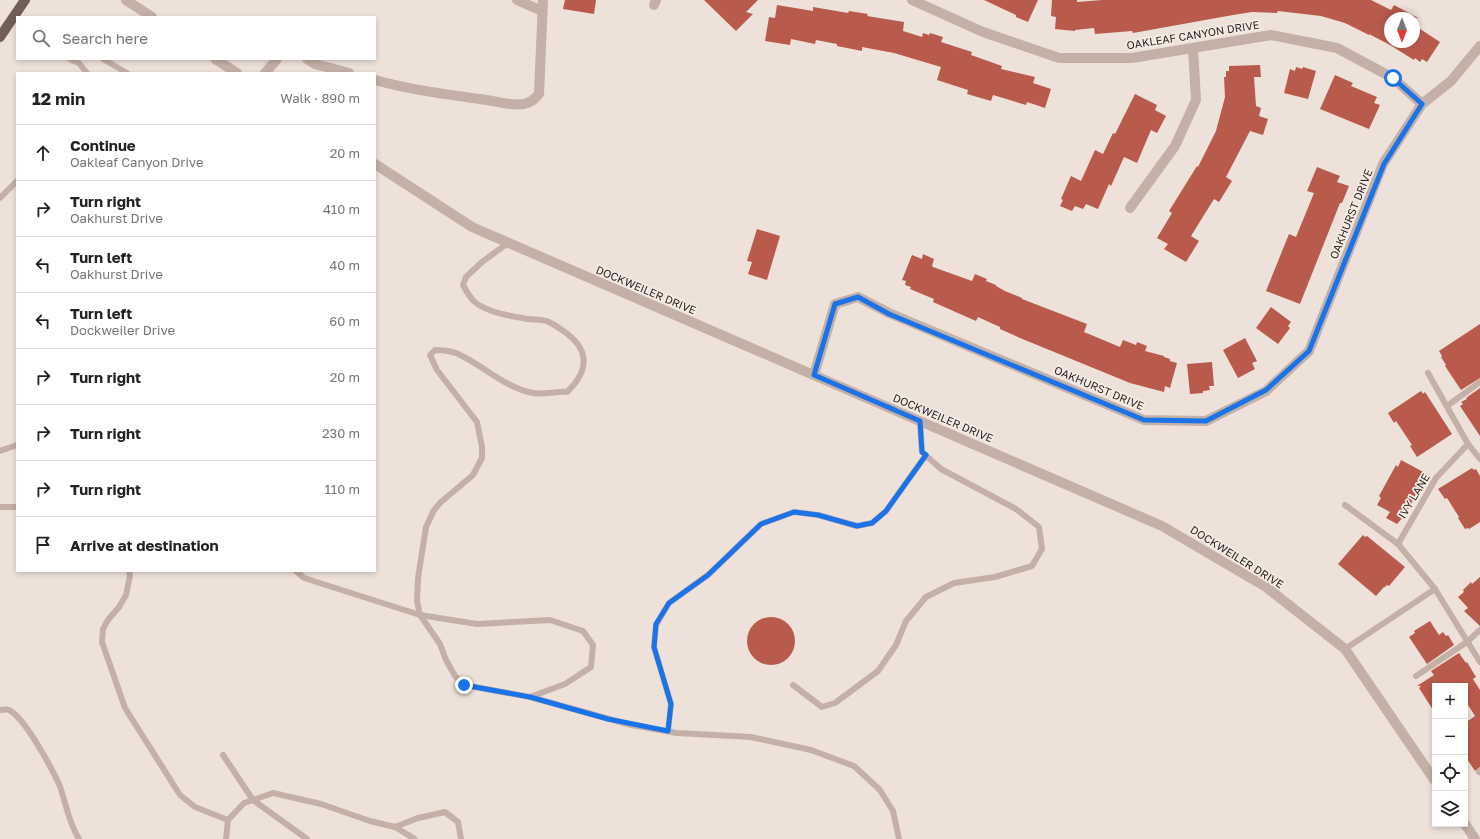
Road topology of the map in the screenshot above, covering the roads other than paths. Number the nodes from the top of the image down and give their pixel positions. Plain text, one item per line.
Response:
1 (25, 0) edge
2 (126, 0) edge
3 (517, 0) edge
4 (543, 0) edge
5 (912, 0) edge
6 (542, 11) junction
7 (150, 16) edge
8 (0, 37) edge
9 (1480, 46) edge
10 (1193, 48) junction
11 (72, 60) edge
12 (105, 60) edge
13 (218, 60) edge
14 (276, 60) edge
15 (309, 60) edge
16 (86, 72) edge
17 (125, 72) edge
18 (236, 72) edge
19 (266, 72) edge
20 (344, 72) edge
21 (376, 80) edge
22 (1422, 104) junction
23 (376, 165) edge
24 (16, 182) edge
25 (0, 198) edge
26 (1130, 208) dead end
27 (508, 243) junction
28 (1428, 373) dead end
29 (814, 375) junction
30 (1480, 382) edge
31 (1447, 406) junction
32 (920, 421) junction
33 (1468, 444) junction
34 (16, 446) edge
35 (0, 451) edge
36 (926, 455) junction
37 (1480, 459) edge
38 (1345, 505) dead end
39 (0, 507) edge
40 (16, 507) edge
41 (1398, 544) junction
42 (129, 572) edge
43 (297, 572) edge
44 (1436, 589) junction
45 (420, 615) junction
46 (1480, 630) edge
47 (1467, 642) junction
48 (1345, 649) junction
49 (1480, 662) edge
50 (1416, 676) dead end
51 (793, 685) dead end
52 (530, 697) junction
53 (0, 710) edge
54 (668, 731) junction
55 (223, 755) dead end
56 (1432, 776) edge
57 (253, 800) junction
58 (228, 820) junction
59 (395, 827) junction
60 (1467, 827) edge
61 (79, 839) edge
62 (226, 839) edge
63 (307, 839) edge
64 (415, 839) edge
65 (461, 839) edge
66 (899, 839) edge
67 (1475, 839) edge

1 - 8 main road
2 - 7 street
3 - 6 street
4 - 6 street
5 - 10 street, OAKLEAF CANYON DRIVE
6 - 21 street
9 - 22 street, OAKHURST DRIVE
10 - 22 street, OAKLEAF CANYON DRIVE
10 - 26 street
11 - 16 lane
12 - 17 lane
13 - 18 street
14 - 19 street
15 - 20 street
22 - 29 street, OAKHURST DRIVE
23 - 27 street, DOCKWEILER DRIVE
24 - 25 lane
27 - 29 street, DOCKWEILER DRIVE
27 - 45 lane
28 - 31 lane
29 - 32 street, DOCKWEILER DRIVE
30 - 31 lane
31 - 33 lane
32 - 36 lane
32 - 48 street, DOCKWEILER DRIVE
33 - 37 lane
33 - 41 lane, IVY LANE
34 - 35 lane
36 - 51 lane
36 - 54 lane
38 - 41 lane
39 - 40 lane
41 - 44 lane
42 - 58 lane
43 - 45 lane
44 - 47 lane
44 - 48 lane
45 - 52 lane
45 - 52 lane
46 - 47 lane
47 - 49 lane
47 - 50 lane
48 - 56 street, DOCKWEILER DRIVE
52 - 54 lane
53 - 61 lane
54 - 66 lane
55 - 57 lane
57 - 58 lane
57 - 59 lane
57 - 63 lane
58 - 62 lane
59 - 64 lane
59 - 65 lane
60 - 67 street

